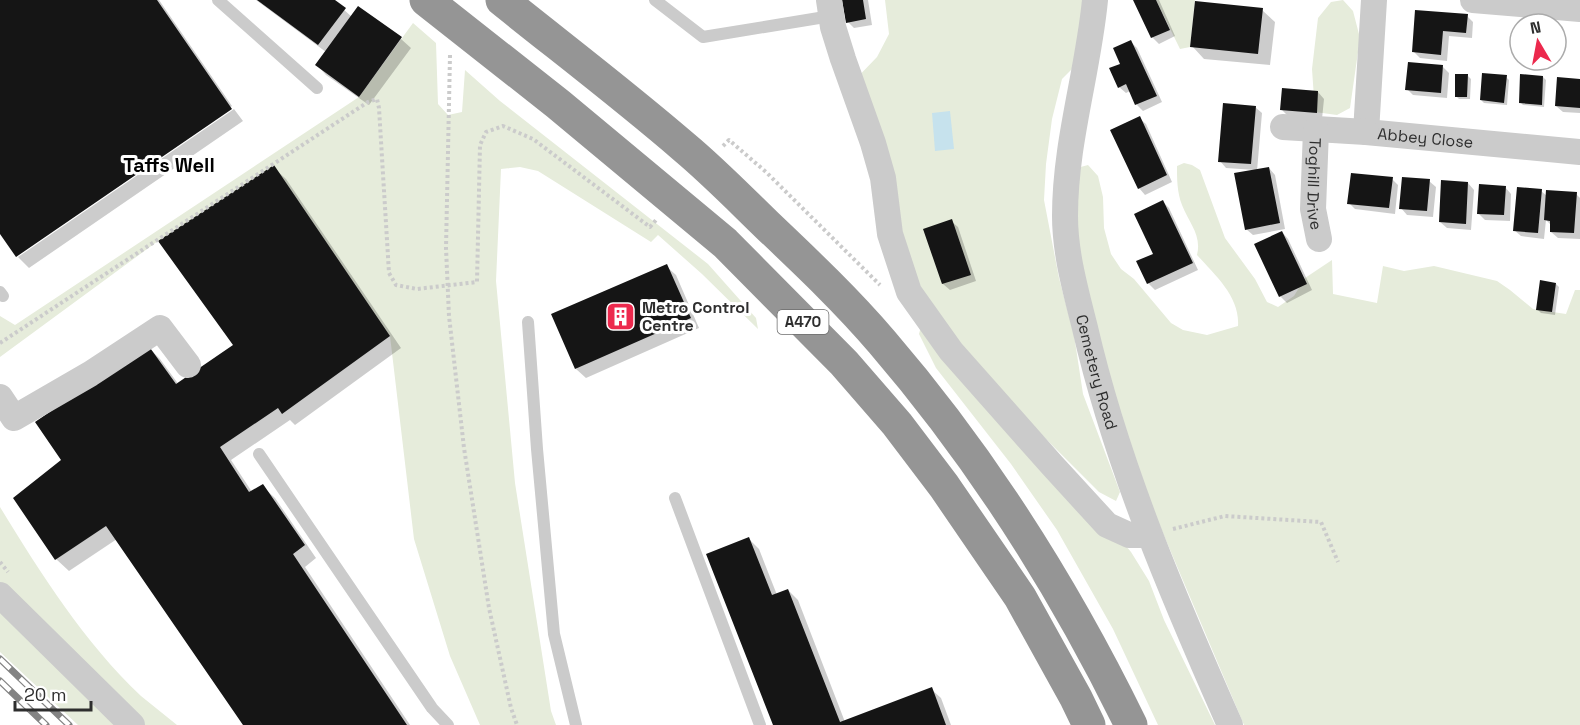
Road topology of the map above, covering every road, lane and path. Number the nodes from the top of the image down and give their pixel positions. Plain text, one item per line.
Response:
1 (218, 0) edge
2 (426, 0) edge
3 (502, 0) edge
4 (655, 0) edge
5 (1095, 0) edge
6 (1374, 0) edge
7 (1473, 0) edge
8 (830, 8) edge
9 (1580, 9) edge
10 (450, 44) dead end
11 (317, 88) dead end
12 (1283, 127) dead end
13 (1316, 130) junction
14 (1366, 132) junction
15 (729, 140) dead end
16 (1580, 152) edge
17 (650, 227) dead end
18 (1319, 239) dead end
19 (884, 290) dead end
20 (528, 322) dead end
21 (0, 343) edge
22 (188, 365) dead end
23 (0, 397) edge
24 (259, 454) dead end
25 (675, 498) dead end
26 (1149, 535) junction
27 (1338, 562) dead end
28 (0, 595) edge
29 (132, 725) edge
30 (448, 725) edge
31 (517, 725) edge
32 (576, 725) edge
33 (760, 725) edge
34 (1089, 725) edge
35 (1131, 725) edge
36 (1230, 725) edge

1 - 11 lane
2 - 34 highway, A470
3 - 35 highway, A470
4 - 8 lane
5 - 26 street, Cemetery Road
6 - 14 street, Abbey Close
7 - 9 street
8 - 26 street
10 - 31 path
12 - 13 street, Toghill Drive
13 - 14 street, Toghill Drive
13 - 18 street, Toghill Drive
14 - 16 street, Abbey Close
15 - 19 path
17 - 21 path
20 - 32 lane
22 - 23 street
24 - 30 lane
25 - 33 lane
26 - 27 path
26 - 36 street, Cemetery Road
28 - 29 street

